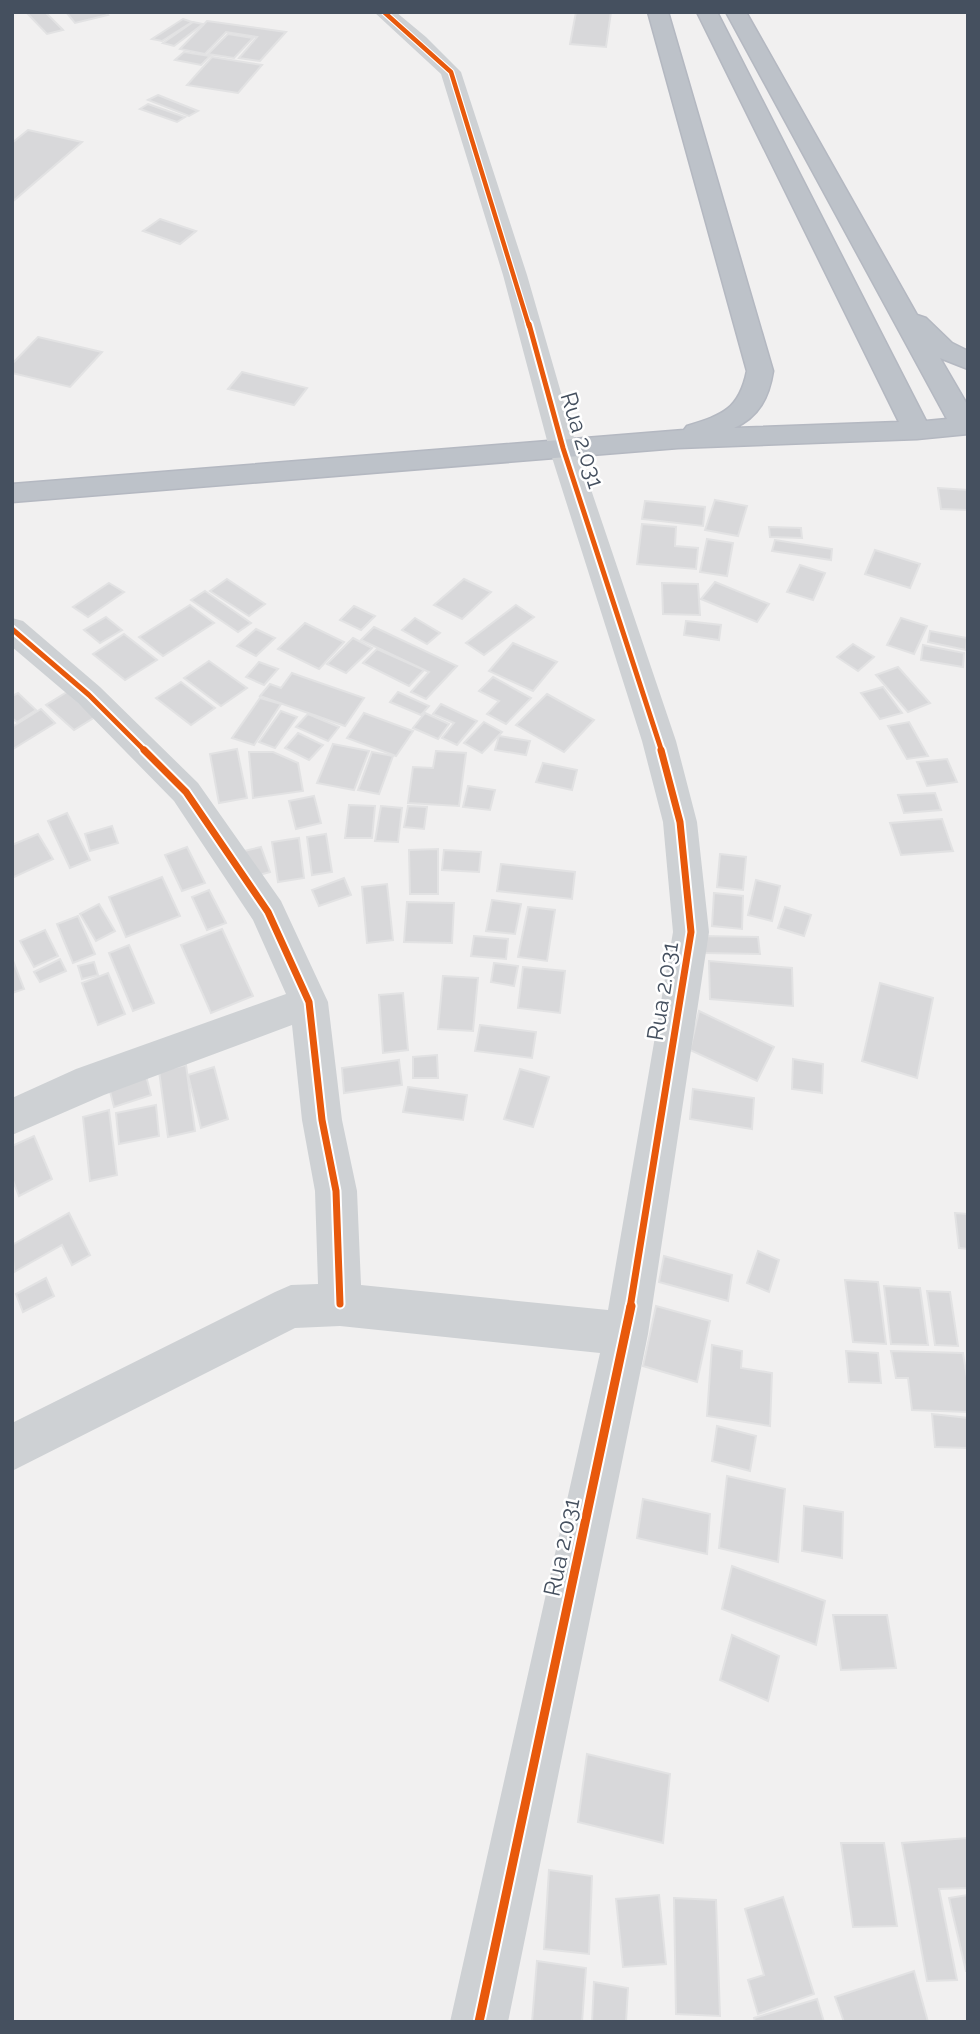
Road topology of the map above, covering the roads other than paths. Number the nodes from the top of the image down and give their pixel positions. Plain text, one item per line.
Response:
1 (658, 12) edge
2 (707, 12) edge
3 (736, 12) edge
4 (387, 13) edge
5 (898, 305) junction
6 (968, 361) edge
7 (966, 426) edge
8 (917, 430) junction
9 (678, 439) junction
10 (563, 448) junction
11 (12, 493) edge
12 (12, 629) edge
13 (309, 1002) junction
14 (12, 1118) edge
15 (340, 1304) junction
16 (626, 1334) junction
17 (12, 1448) edge
18 (479, 2022) edge

1 - 9 highway
2 - 8 highway
3 - 5 highway
4 - 10 street, Rua 2.031
5 - 6 highway
5 - 7 highway
7 - 8 highway
8 - 9 highway
9 - 10 highway
10 - 11 highway
10 - 16 street, Rua 2.031
12 - 13 street
13 - 14 street
13 - 15 street
15 - 16 street
15 - 17 street
16 - 18 street, Rua 2.031

